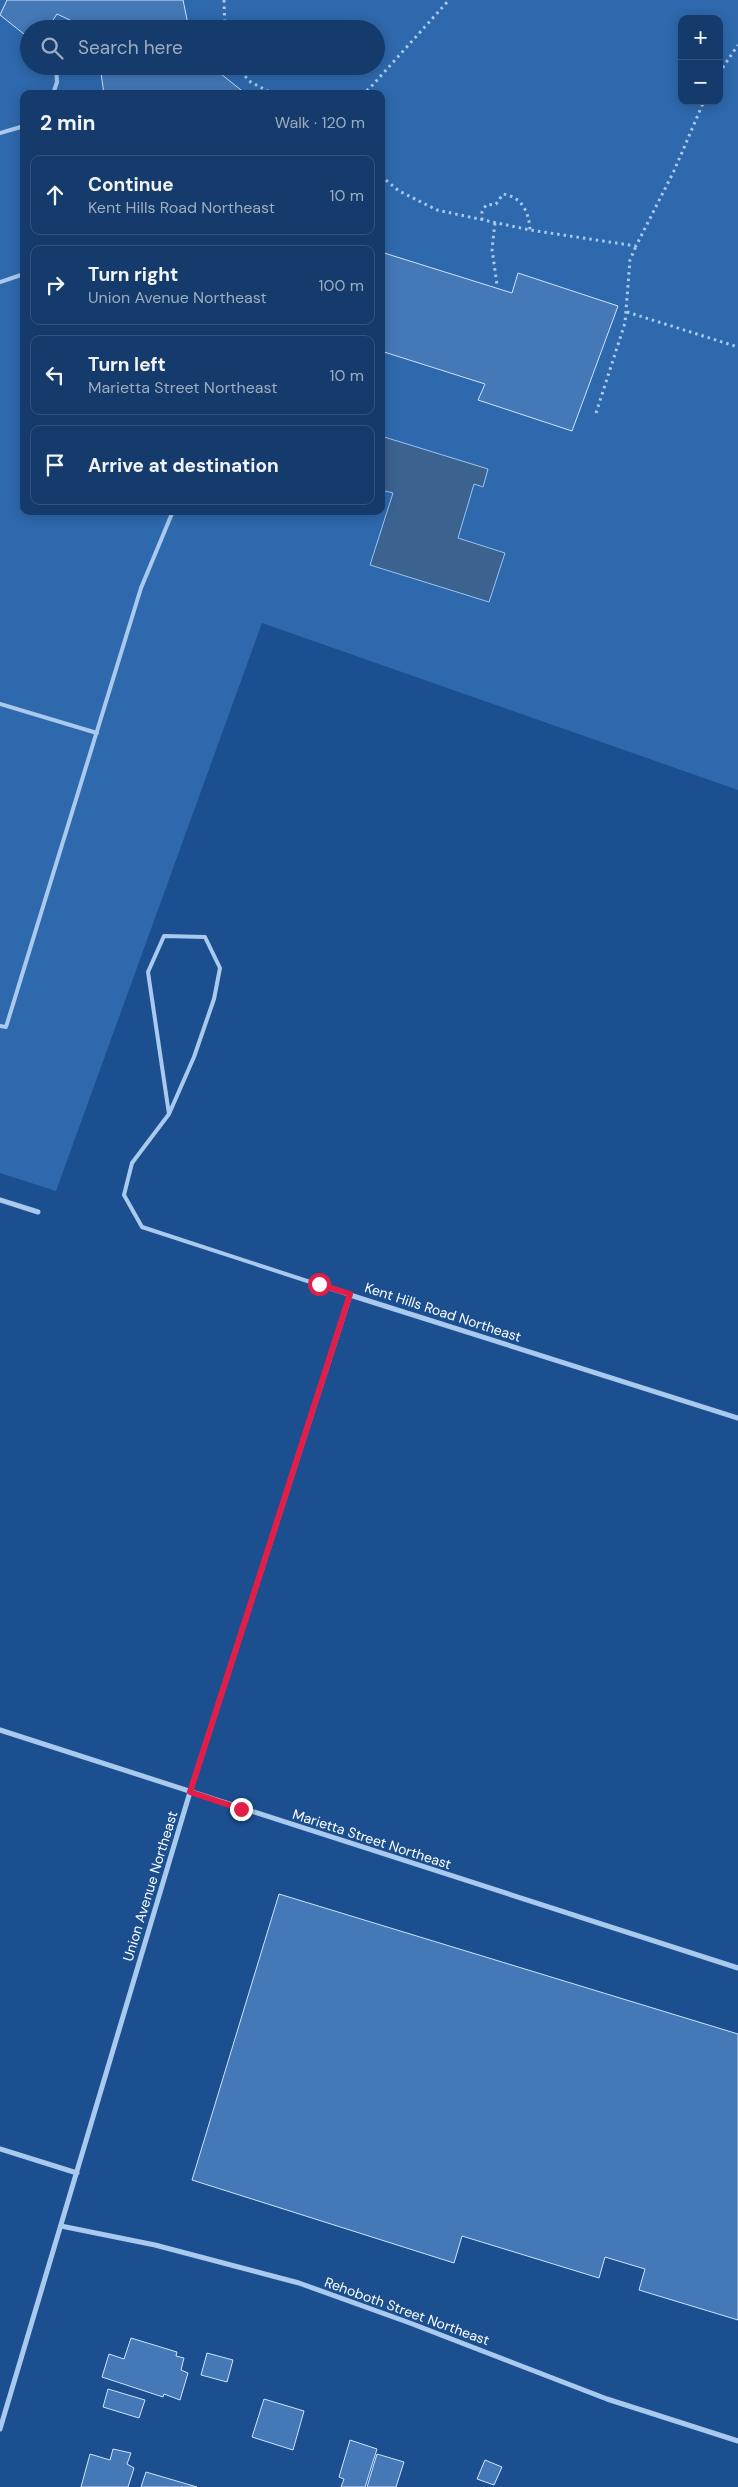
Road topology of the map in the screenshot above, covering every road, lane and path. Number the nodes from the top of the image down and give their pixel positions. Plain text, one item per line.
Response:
1 (224, 0) edge
2 (449, 0) edge
3 (225, 20) edge
4 (738, 45) edge
5 (723, 67) edge
6 (385, 71) edge
7 (57, 75) edge
8 (244, 75) edge
9 (382, 75) edge
10 (55, 90) edge
11 (266, 90) edge
12 (367, 90) edge
13 (702, 105) edge
14 (20, 127) edge
15 (0, 133) edge
16 (385, 179) edge
17 (482, 220) junction
18 (495, 223) junction
19 (530, 230) junction
20 (636, 246) junction
21 (20, 275) edge
22 (0, 282) edge
23 (497, 285) dead end
24 (626, 312) junction
25 (738, 347) edge
26 (596, 413) dead end
27 (171, 515) edge
28 (0, 704) edge
29 (97, 733) junction
30 (0, 1026) edge
31 (169, 1114) junction
32 (0, 1200) edge
33 (38, 1212) dead end
34 (350, 1294) junction
35 (738, 1418) edge
36 (0, 1730) edge
37 (190, 1792) junction
38 (738, 1968) edge
39 (0, 2149) edge
40 (77, 2173) junction
41 (61, 2226) junction
42 (0, 2429) edge
43 (738, 2441) edge

1 - 3 path
2 - 6 path
4 - 5 path
7 - 10 lane
8 - 11 path
9 - 12 path
13 - 20 path
14 - 15 lane
16 - 17 path
17 - 18 path
17 - 19 path
18 - 19 path
18 - 23 path
19 - 20 path
20 - 24 path
21 - 22 lane
24 - 25 path
24 - 26 path
27 - 29 lane
28 - 29 lane
29 - 30 lane
31 - 31 lane
31 - 34 lane, Kent Hills Road Northeast
32 - 33 street
34 - 35 street, Kent Hills Road Northeast
34 - 37 street, Union Avenue Northeast
36 - 37 street, Marietta Street Northeast
37 - 38 street, Marietta Street Northeast
37 - 40 street, Union Avenue Northeast
39 - 40 street
40 - 41 street, Union Avenue Northeast
41 - 42 street, Union Avenue Northeast
41 - 43 street, Rehoboth Street Northeast

